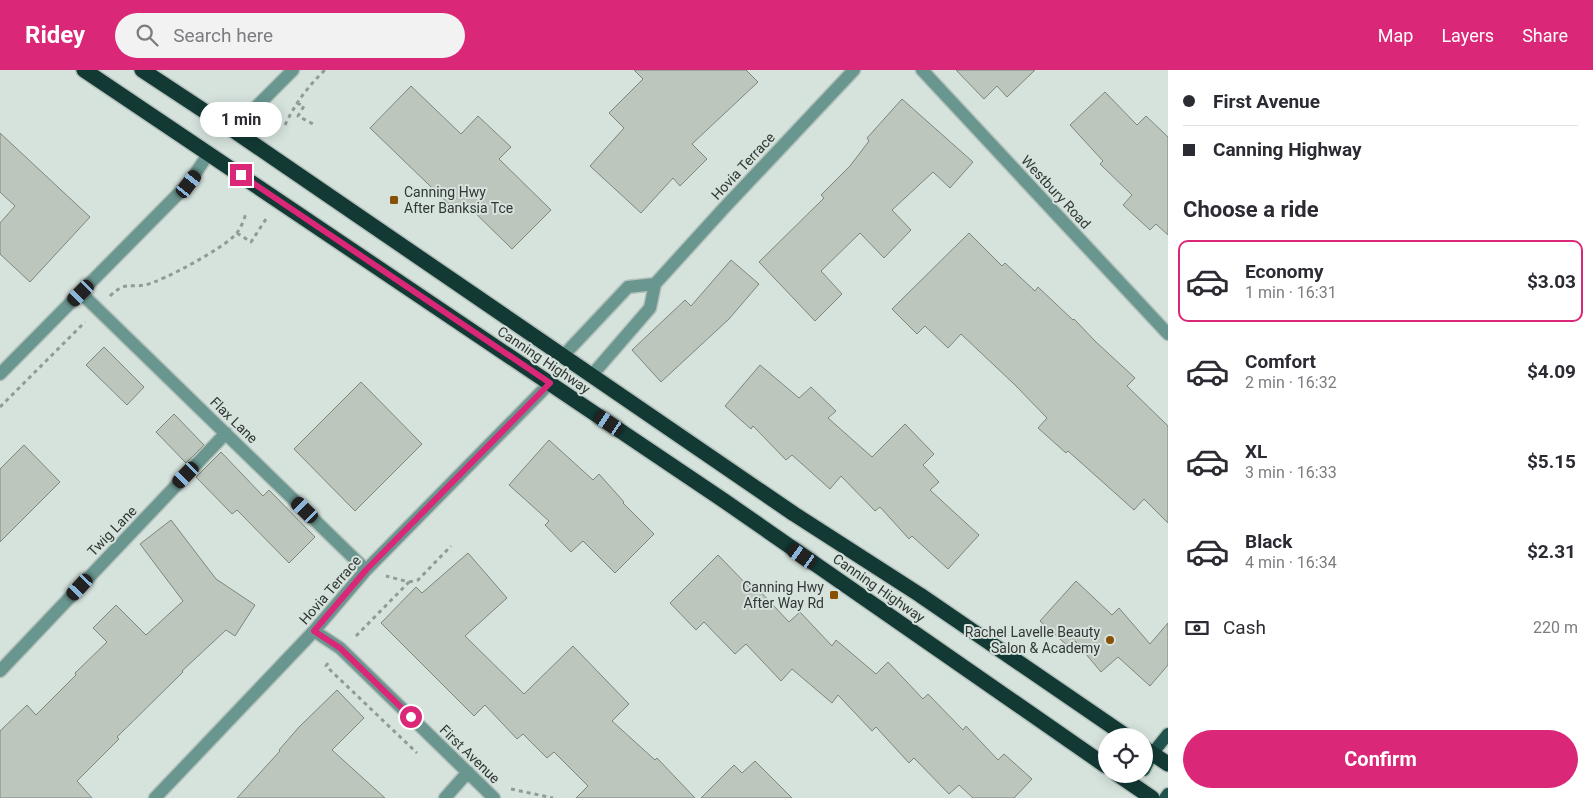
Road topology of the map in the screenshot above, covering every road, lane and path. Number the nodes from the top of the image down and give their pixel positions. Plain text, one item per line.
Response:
1 (84, 70) edge
2 (142, 70) edge
3 (293, 70) edge
4 (325, 70) edge
5 (854, 70) edge
6 (922, 70) edge
7 (297, 102) junction
8 (285, 125) dead end
9 (315, 126) dead end
10 (230, 128) junction
11 (209, 154) junction
12 (246, 213) dead end
13 (266, 219) dead end
14 (237, 233) junction
15 (655, 284) junction
16 (81, 293) junction
17 (98, 309) junction
18 (1168, 334) edge
19 (564, 356) junction
20 (0, 374) edge
21 (592, 375) junction
22 (550, 383) junction
23 (0, 407) edge
24 (226, 433) junction
25 (450, 546) dead end
26 (366, 570) junction
27 (409, 582) junction
28 (314, 631) junction
29 (350, 635) dead end
30 (330, 661) dead end
31 (0, 670) edge
32 (1114, 728) edge
33 (1168, 734) edge
34 (1153, 747) edge
35 (418, 754) dead end
36 (1153, 754) edge
37 (1098, 760) edge
38 (1168, 764) edge
39 (468, 772) junction
40 (1141, 783) edge
41 (1168, 794) edge
42 (155, 798) edge
43 (445, 798) edge
44 (494, 798) edge
45 (1152, 798) edge
46 (1166, 798) edge

1 - 11 highway, Canning Highway
2 - 10 highway, Canning Highway
3 - 10 street
4 - 7 path
5 - 15 street, Hovia Terrace
6 - 18 street, Westbury Road
7 - 8 path
7 - 9 path
10 - 19 highway, Canning Highway
11 - 16 street
11 - 22 highway, Canning Highway
12 - 14 path
13 - 14 path
14 - 17 path
15 - 19 street
15 - 21 street, Hovia Terrace
16 - 17 street, Flax Lane
16 - 20 street
17 - 23 path
17 - 24 street, Flax Lane
19 - 21 highway, Canning Highway
21 - 32 highway, Canning Highway
22 - 26 street, Hovia Terrace
22 - 37 highway, Canning Highway
24 - 26 street, Flax Lane
24 - 31 street, Twig Lane
25 - 27 path
26 - 27 path
26 - 28 street, Hovia Terrace
27 - 29 path
28 - 39 street, First Avenue
28 - 42 street, Hovia Terrace
30 - 35 path
33 - 34 main road
36 - 38 highway
39 - 43 street
39 - 44 street, First Avenue
40 - 45 highway
41 - 46 main road

